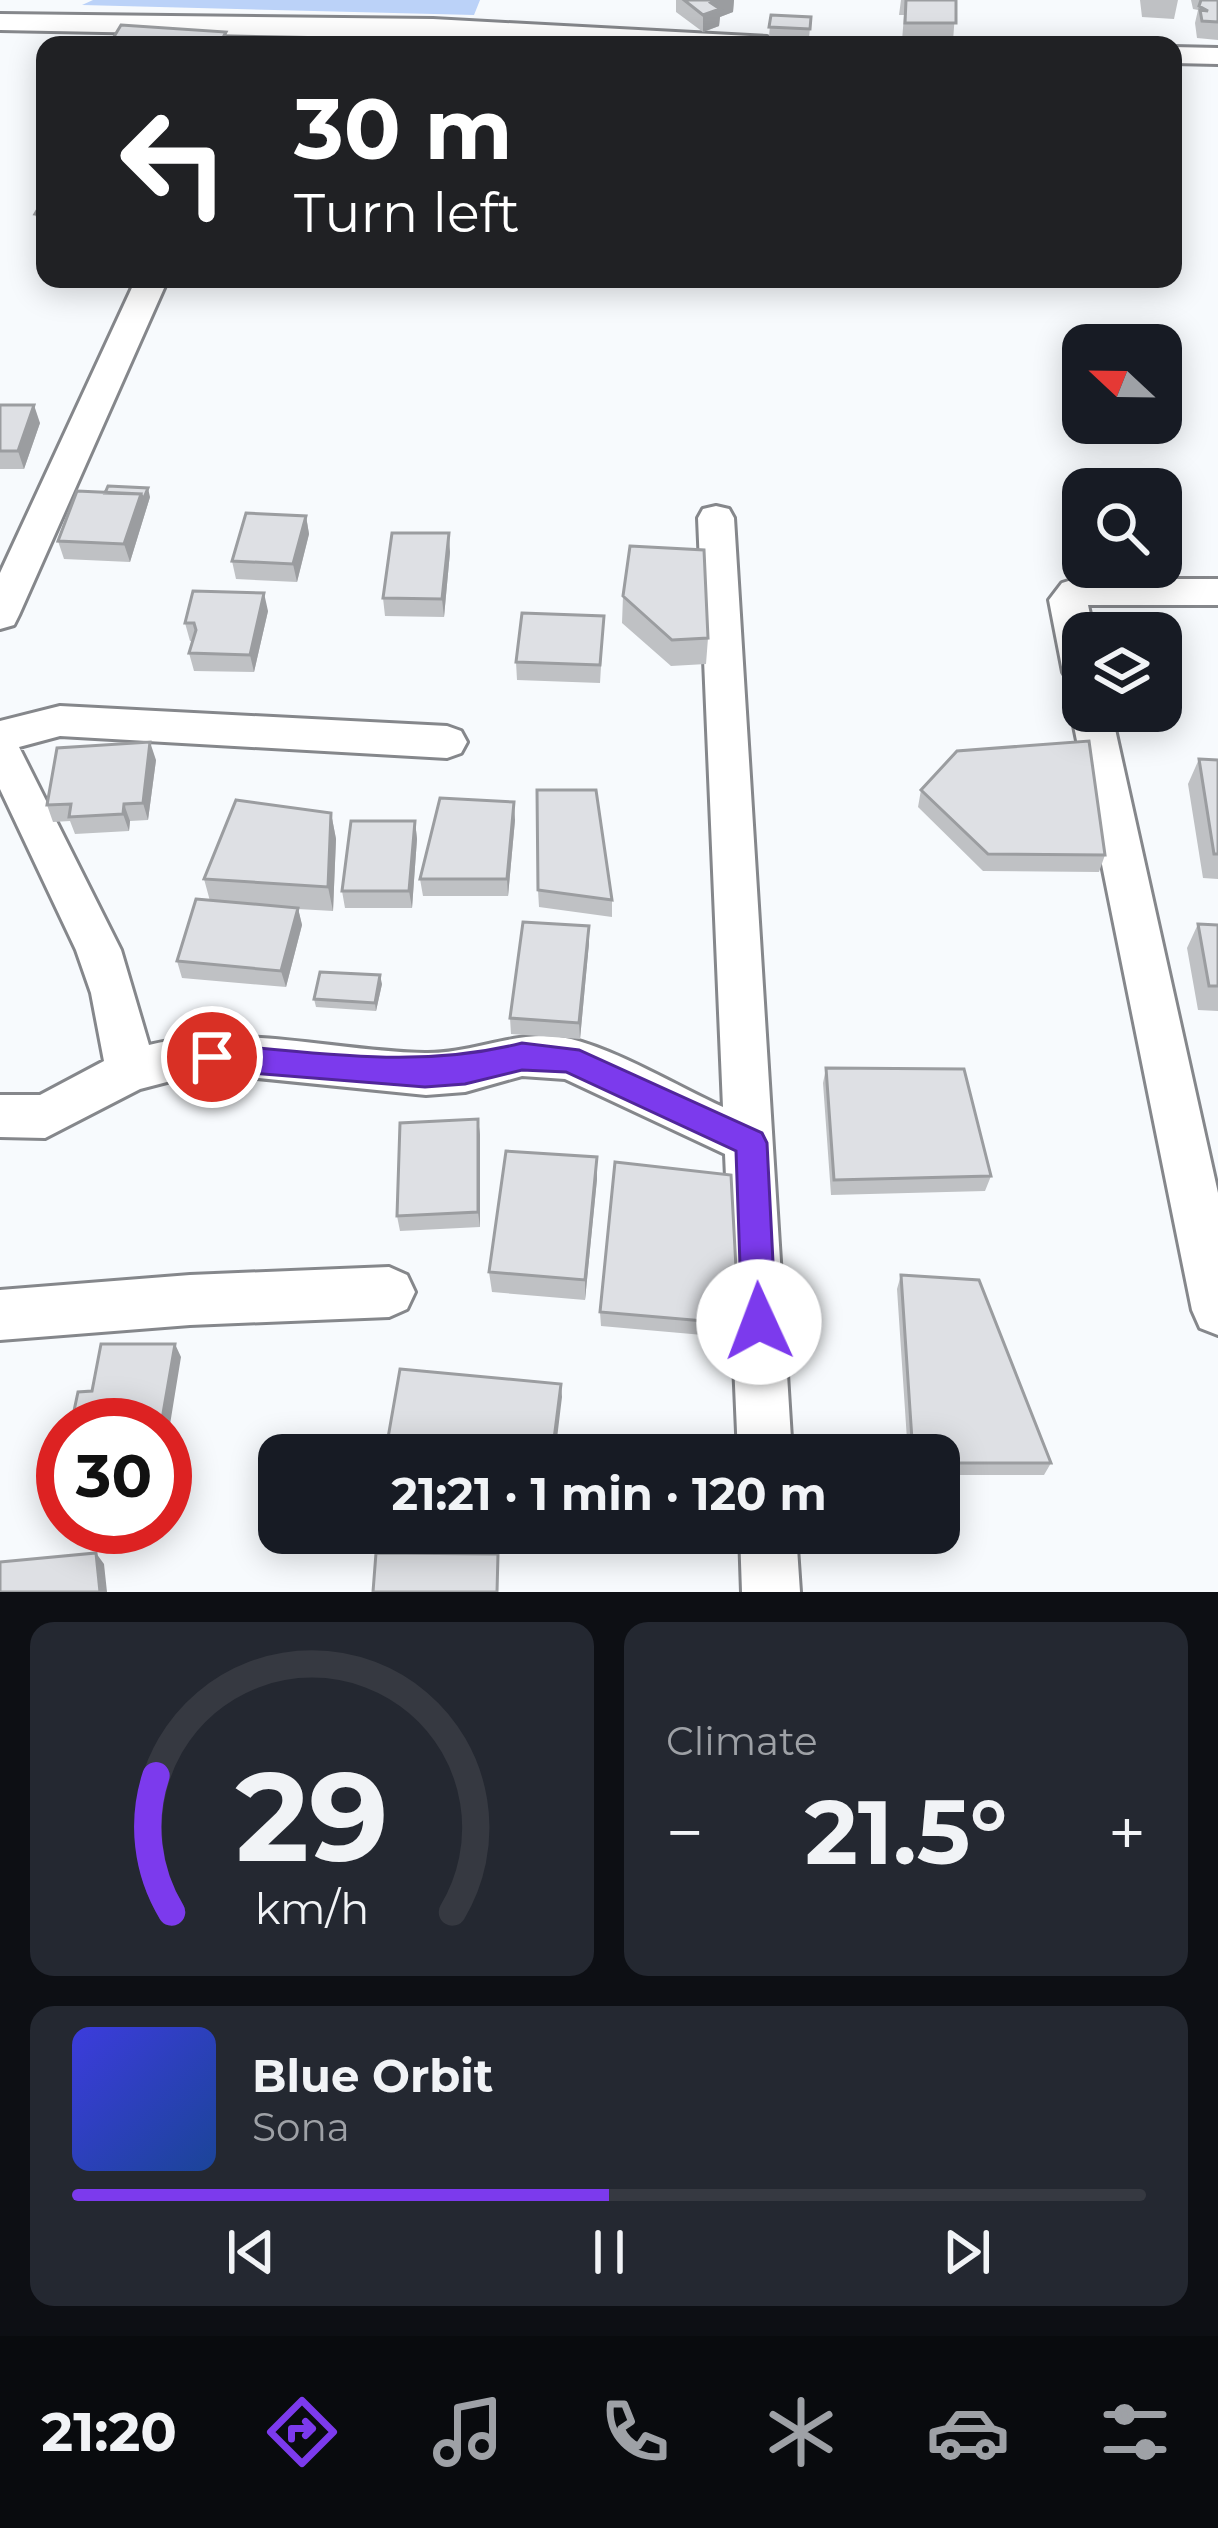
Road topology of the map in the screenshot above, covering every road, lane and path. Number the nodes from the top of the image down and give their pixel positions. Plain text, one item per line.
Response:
1 (0, 22) edge
2 (252, 36) edge
3 (442, 36) edge
4 (1182, 55) edge
5 (1218, 56) edge
6 (148, 288) edge
7 (716, 518) dead end
8 (1218, 592) edge
9 (1070, 612) edge
10 (0, 615) edge
11 (1095, 732) edge
12 (0, 736) edge
13 (447, 742) dead end
14 (0, 749) edge
15 (129, 1071) junction
16 (0, 1116) edge
17 (751, 1143) junction
18 (388, 1292) dead end
19 (1218, 1310) edge
20 (0, 1315) edge
21 (764, 1434) edge
22 (769, 1554) edge
23 (771, 1592) edge

1 - 2 street
2 - 3 street
4 - 5 street
6 - 10 street
7 - 17 street
8 - 9 street
11 - 19 street
12 - 13 street
14 - 15 street
15 - 16 street
15 - 17 street
17 - 21 street
18 - 20 street
22 - 23 street

